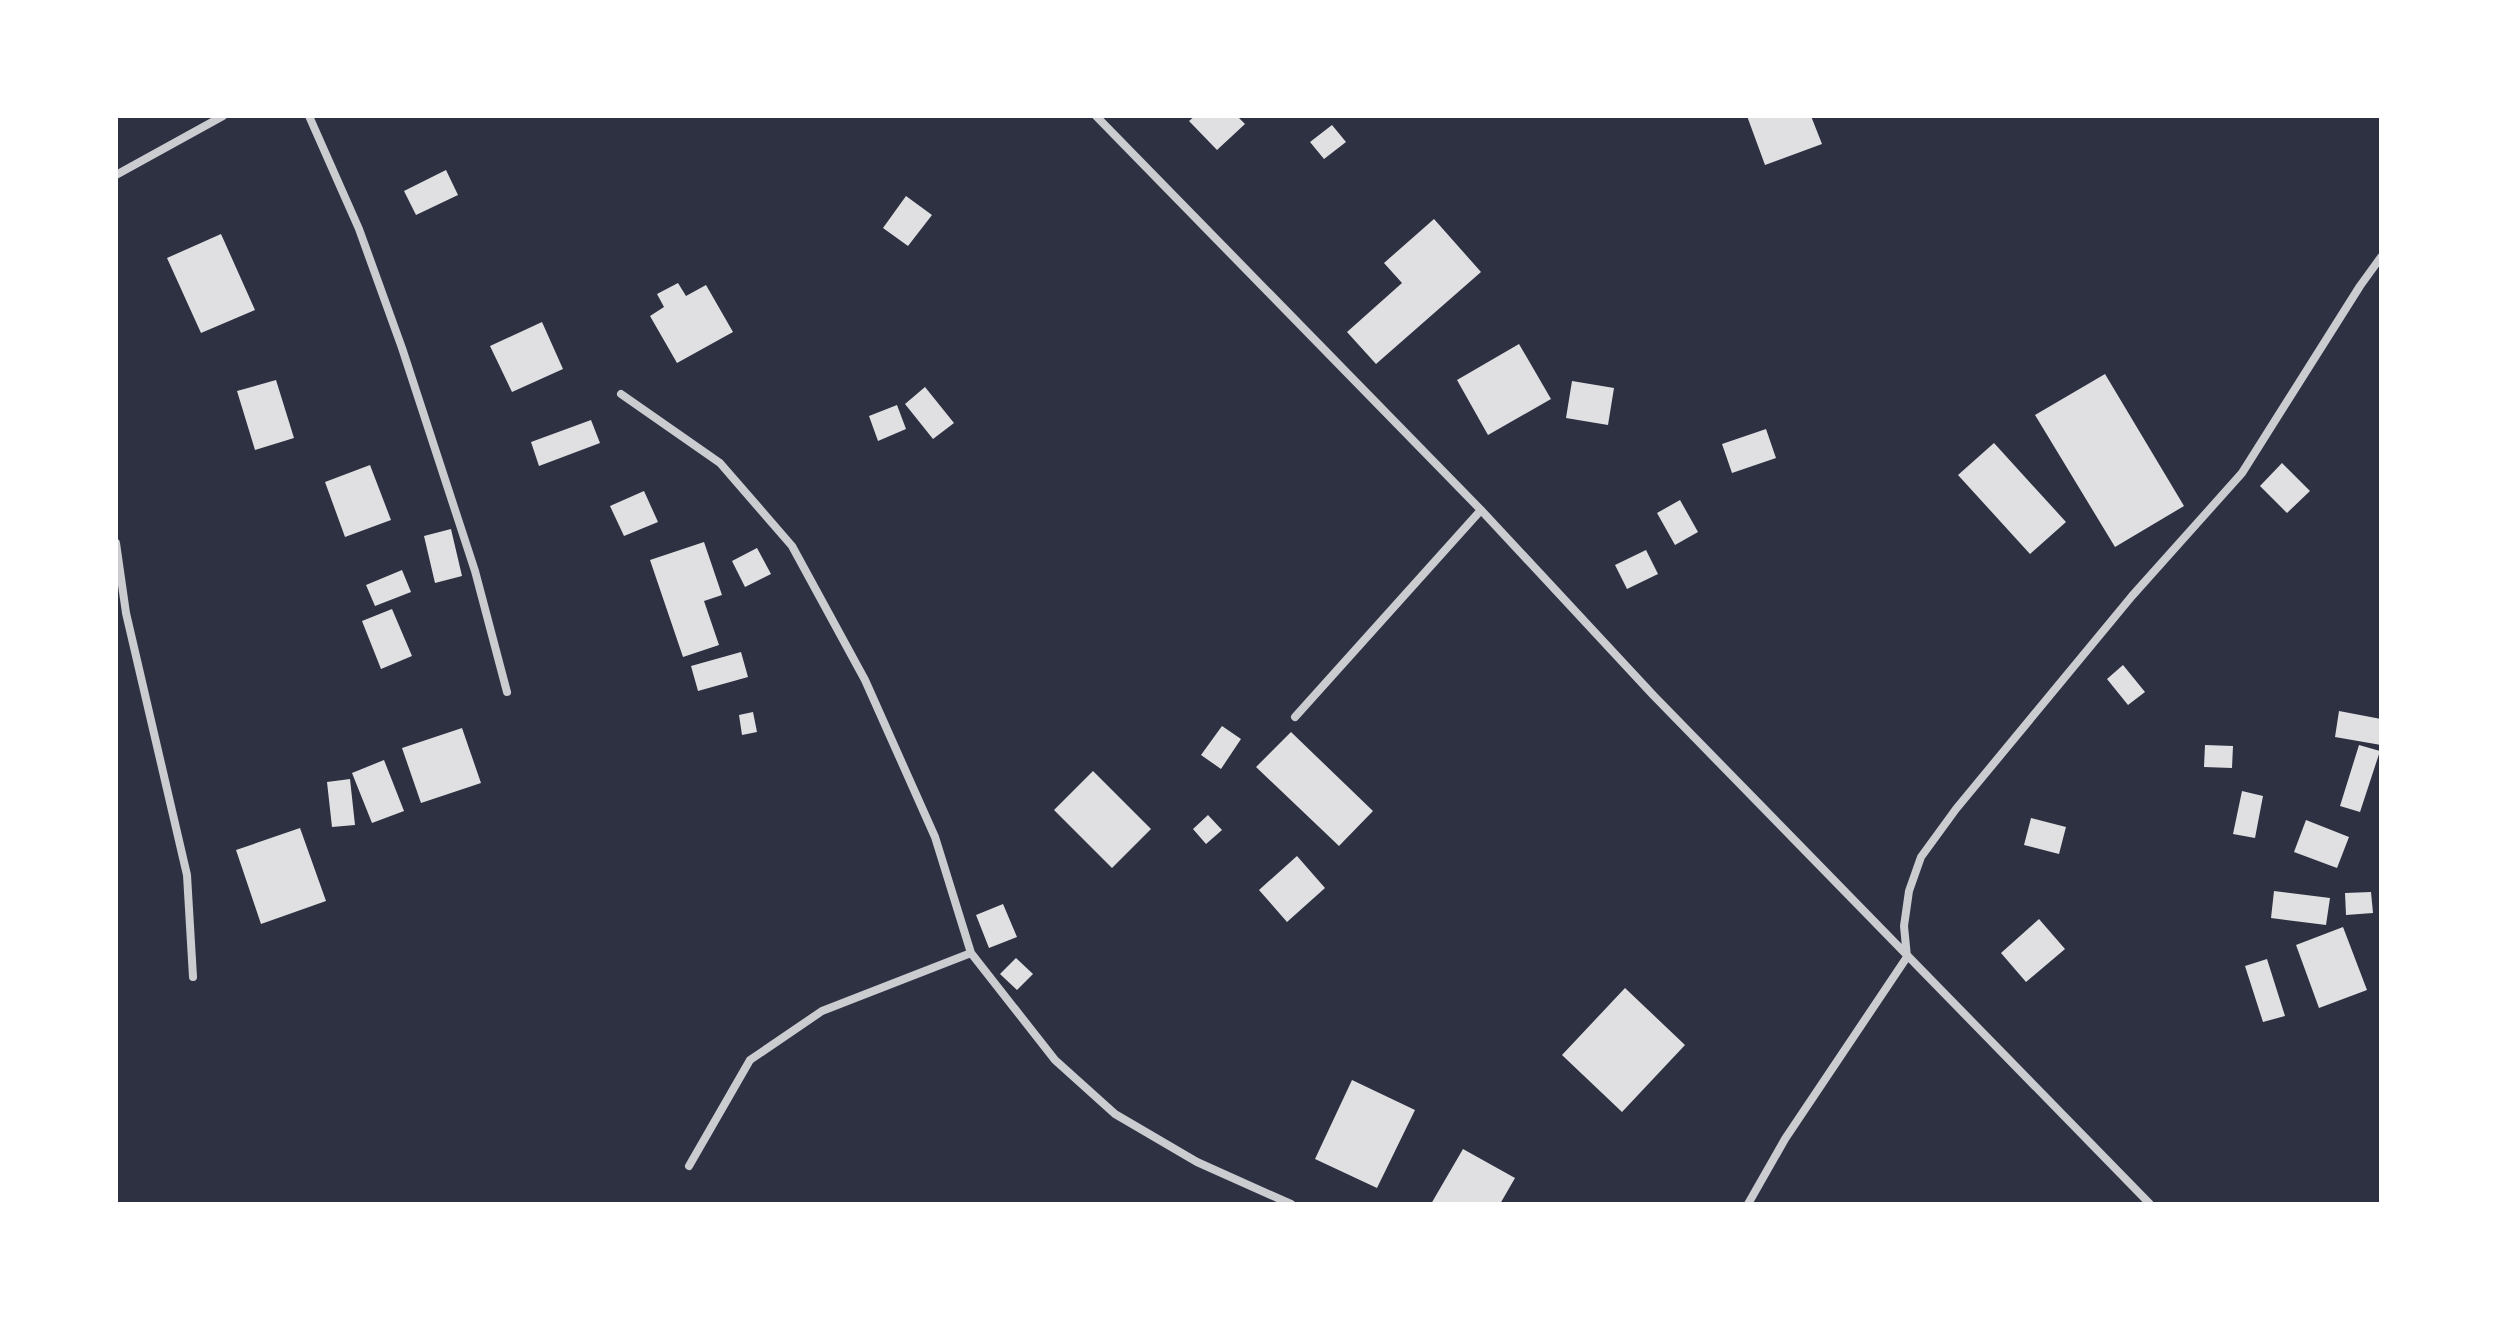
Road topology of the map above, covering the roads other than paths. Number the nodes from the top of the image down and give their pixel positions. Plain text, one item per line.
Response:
1 (223, 116) edge
2 (309, 116) edge
3 (1096, 116) edge
4 (116, 175) edge
5 (2381, 257) edge
6 (621, 394) dead end
7 (1481, 510) junction
8 (116, 543) edge
9 (507, 692) dead end
10 (1295, 717) dead end
11 (971, 953) junction
12 (1907, 957) junction
13 (193, 977) dead end
14 (689, 1166) dead end
15 (1291, 1204) edge
16 (1748, 1204) edge
17 (2150, 1204) edge

1 - 4 street
2 - 9 street
3 - 7 street
5 - 12 street
6 - 11 street
7 - 10 street
7 - 12 street
8 - 13 street
11 - 14 street
11 - 15 street
12 - 16 street
12 - 17 street

